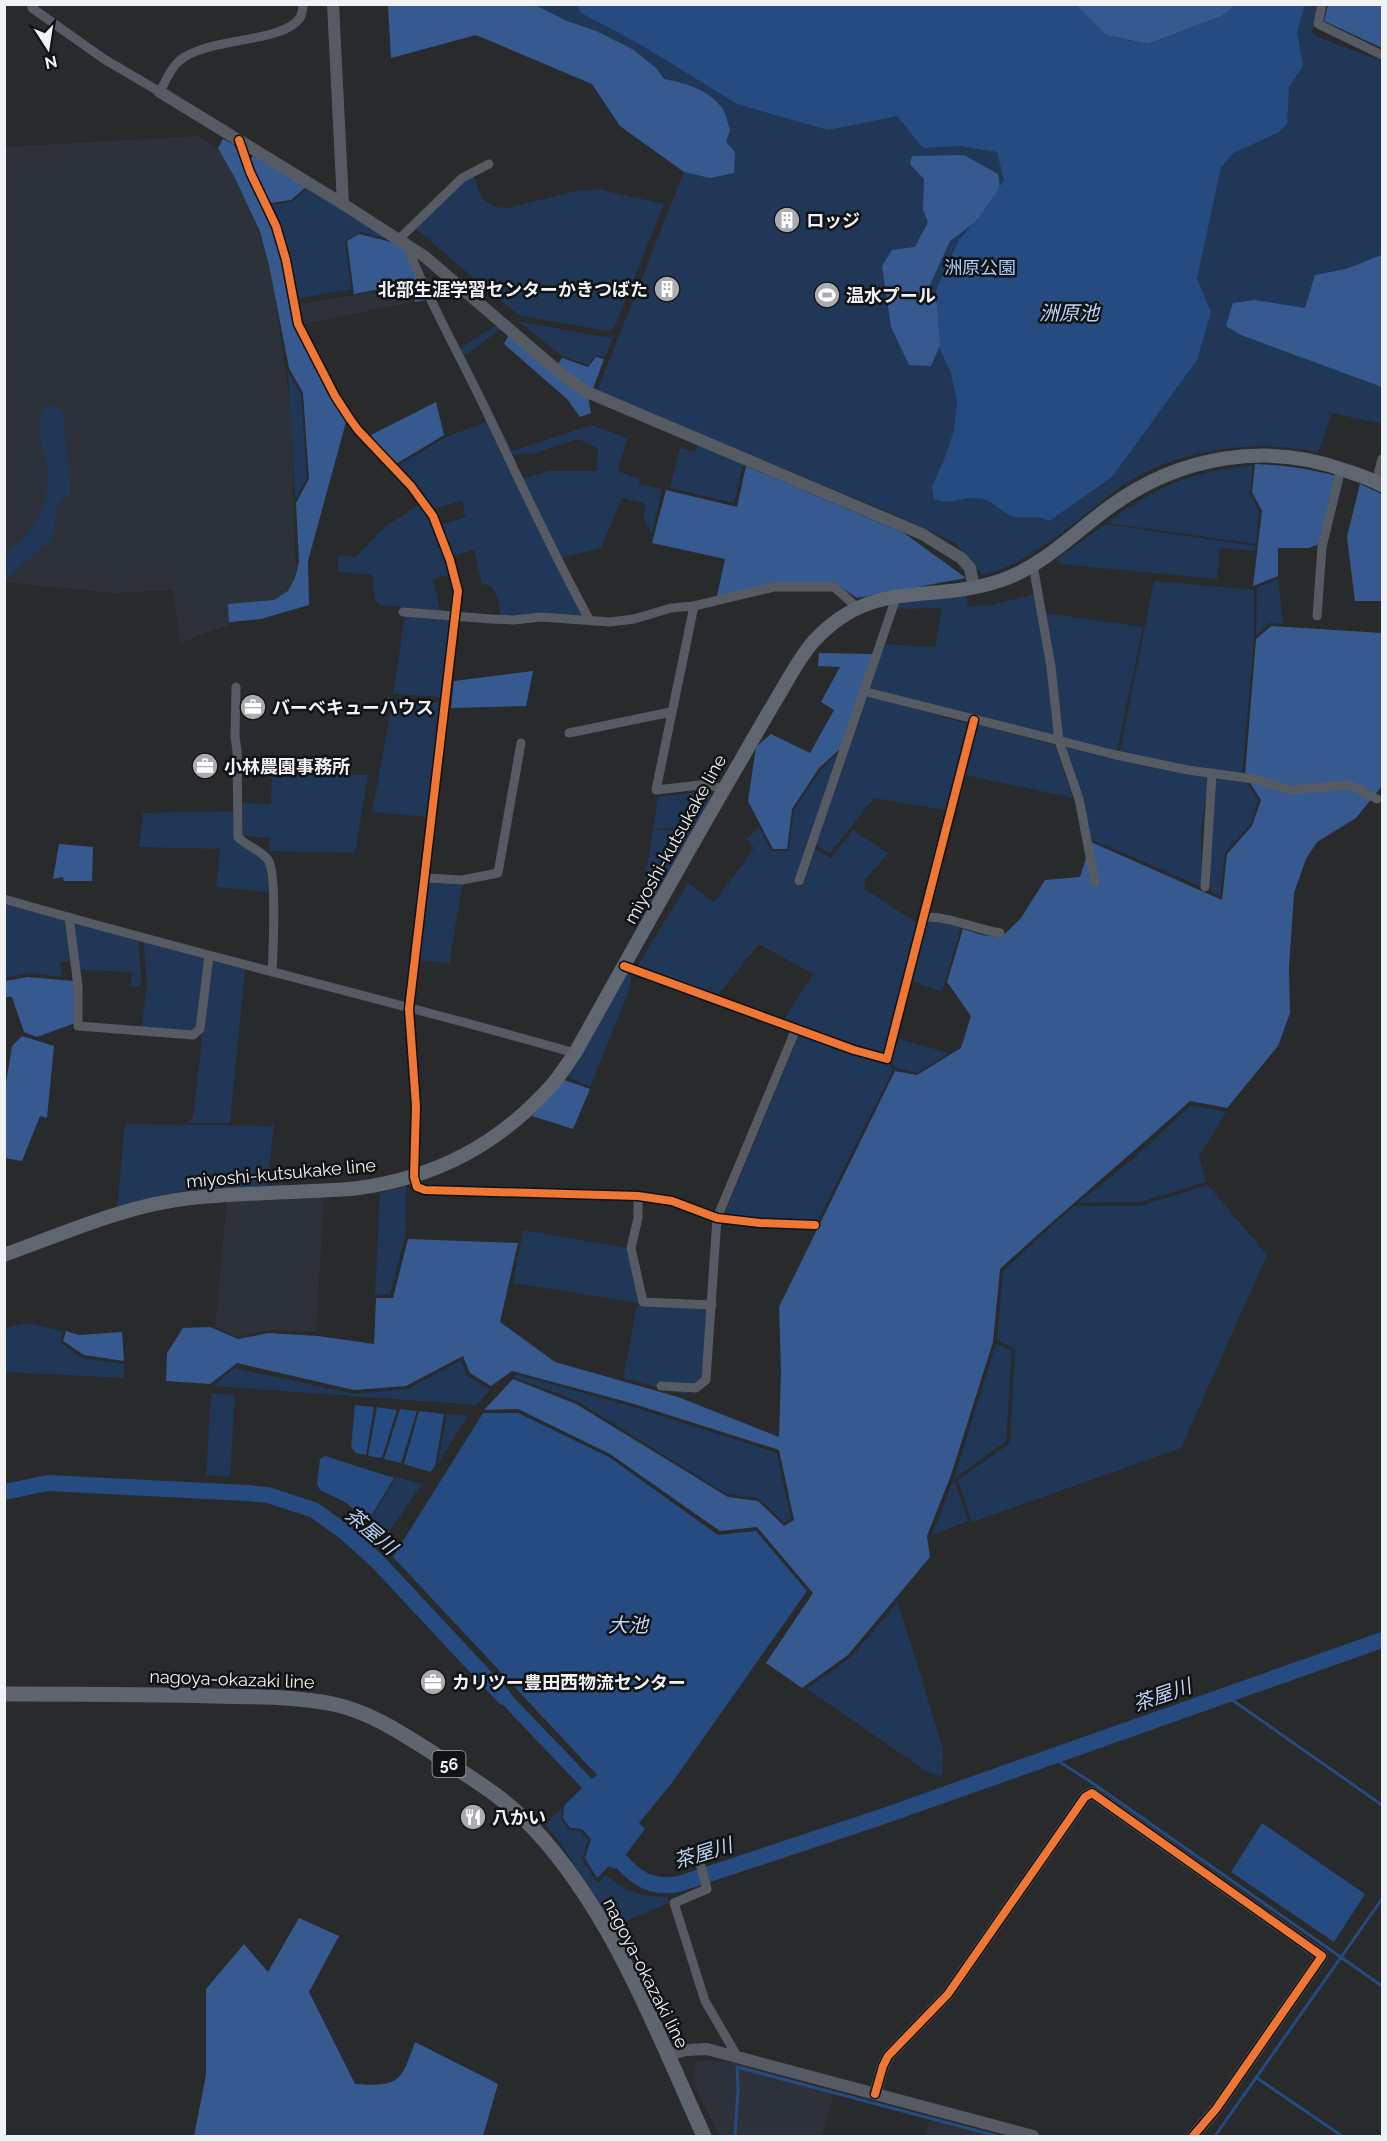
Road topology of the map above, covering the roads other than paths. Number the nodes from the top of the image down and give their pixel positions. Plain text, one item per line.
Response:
1 (31, 4) edge
2 (303, 4) edge
3 (333, 4) edge
4 (1322, 4) edge
5 (1383, 55) edge
6 (160, 92) junction
7 (239, 140) junction
8 (489, 164) dead end
9 (343, 204) junction
10 (402, 243) junction
11 (1383, 459) edge
12 (1341, 469) junction
13 (1379, 483) edge
14 (1033, 565) junction
15 (974, 587) junction
16 (897, 595) junction
17 (694, 606) junction
18 (858, 608) junction
19 (403, 612) dead end
20 (456, 616) junction
21 (1317, 616) dead end
22 (589, 619) junction
23 (236, 687) dead end
24 (863, 691) junction
25 (671, 712) junction
26 (974, 720) junction
27 (569, 733) dead end
28 (1059, 741) junction
29 (521, 742) dead end
30 (1212, 772) junction
31 (723, 790) junction
32 (1377, 799) dead end
33 (425, 878) junction
34 (799, 881) dead end
35 (1095, 882) dead end
36 (1205, 887) dead end
37 (4, 899) edge
38 (924, 917) junction
39 (69, 918) junction
40 (1000, 933) dead end
41 (209, 956) junction
42 (624, 966) junction
43 (272, 972) junction
44 (409, 1009) junction
45 (796, 1029) junction
46 (575, 1053) junction
47 (414, 1177) junction
48 (638, 1196) junction
49 (717, 1218) junction
50 (815, 1225) dead end
51 (4, 1255) edge
52 (712, 1305) junction
53 (661, 1386) dead end
54 (4, 1694) edge
55 (700, 1863) dead end
56 (668, 2055) junction
57 (737, 2056) junction
58 (874, 2094) junction
59 (704, 2136) edge
60 (1033, 2136) edge
61 (1193, 2136) edge

1 - 6 street
2 - 6 street
3 - 9 street
4 - 5 street
6 - 7 street
7 - 9 street
7 - 20 street
8 - 10 street
9 - 10 street
10 - 15 street
10 - 22 street
11 - 13 street
12 - 13 main road, miyoshi-kutsukake line
12 - 14 main road, miyoshi-kutsukake line
12 - 21 street
14 - 15 main road, miyoshi-kutsukake line
14 - 28 street
15 - 16 main road, miyoshi-kutsukake line
16 - 18 main road, miyoshi-kutsukake line
16 - 24 street
17 - 18 street
17 - 22 street
17 - 25 street
18 - 31 main road, miyoshi-kutsukake line
19 - 20 street
20 - 22 street
20 - 33 street
23 - 43 street
24 - 26 street
24 - 34 street
25 - 27 street
25 - 31 street
26 - 28 street
26 - 38 street
28 - 30 street
28 - 35 street
29 - 33 street
30 - 32 street
30 - 36 street
31 - 42 main road, miyoshi-kutsukake line
33 - 44 street
37 - 39 street
38 - 40 street
38 - 45 street
39 - 41 street
39 - 41 street
41 - 43 street
42 - 45 street
42 - 46 main road, miyoshi-kutsukake line
43 - 44 street
44 - 46 street
44 - 47 street
45 - 49 street
46 - 47 main road, miyoshi-kutsukake line
47 - 48 street
47 - 51 main road, miyoshi-kutsukake line
48 - 49 street
48 - 52 street
49 - 50 street
49 - 52 street
52 - 53 street
54 - 56 main road, nagoya-okazaki line / 56
55 - 57 street
56 - 57 street
56 - 59 main road, nagoya-okazaki line / 56
57 - 58 street
58 - 60 street
58 - 61 street

